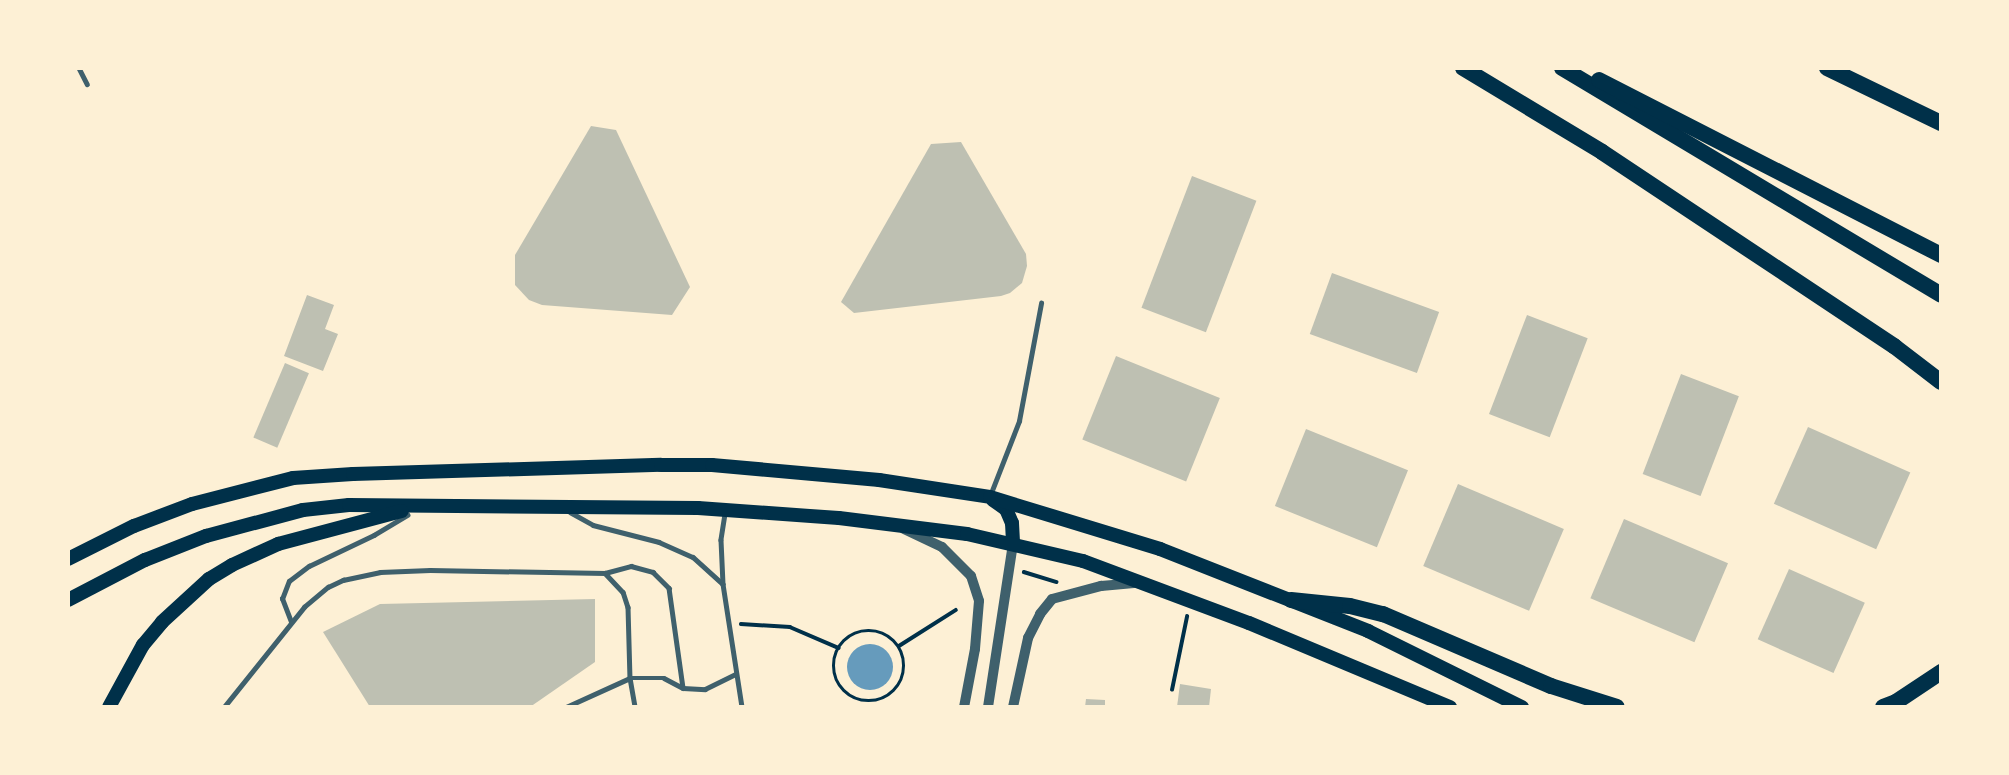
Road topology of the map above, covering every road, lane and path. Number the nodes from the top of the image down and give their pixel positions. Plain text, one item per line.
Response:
1 (79, 68) edge
2 (1463, 68) edge
3 (1562, 68) edge
4 (1574, 68) edge
5 (1827, 68) edge
6 (88, 84) dead end
7 (1941, 123) edge
8 (1941, 255) edge
9 (1941, 295) edge
10 (1041, 303) dead end
11 (1941, 382) edge
12 (989, 497) junction
13 (418, 506) junction
14 (560, 507) junction
15 (726, 510) junction
16 (892, 523) junction
17 (1013, 543) junction
18 (68, 559) edge
19 (605, 573) junction
20 (723, 584) junction
21 (1144, 585) junction
22 (68, 600) edge
23 (1291, 600) junction
24 (1190, 601) junction
25 (956, 610) dead end
26 (292, 623) junction
27 (729, 625) junction
28 (899, 646) junction
29 (839, 648) junction
30 (1941, 672) edge
31 (736, 674) junction
32 (630, 678) junction
33 (683, 688) junction
34 (1172, 690) dead end
35 (874, 701) junction
36 (109, 707) edge
37 (224, 707) edge
38 (566, 707) edge
39 (635, 707) edge
40 (741, 707) edge
41 (873, 707) edge
42 (964, 707) edge
43 (988, 707) edge
44 (1013, 707) edge
45 (1450, 707) edge
46 (1522, 707) edge
47 (1617, 707) edge
48 (1883, 707) edge

1 - 6 lane
2 - 11 highway
3 - 9 highway
4 - 8 highway
5 - 7 highway
10 - 12 lane
12 - 17 main road
12 - 18 main road
12 - 23 main road
13 - 14 main road
13 - 22 main road
13 - 26 lane
13 - 36 main road
14 - 15 main road
14 - 20 lane
15 - 16 main road
15 - 20 lane
16 - 17 main road
16 - 42 street
17 - 21 main road
17 - 43 street
19 - 26 lane
19 - 32 lane
19 - 33 lane
20 - 27 lane
21 - 24 main road
21 - 44 street
23 - 46 main road
23 - 47 highway
24 - 34 path
24 - 45 main road
25 - 28 path
26 - 37 lane
27 - 29 path
27 - 31 lane
28 - 29 path
28 - 35 path
29 - 35 path
30 - 48 highway
31 - 33 lane
31 - 40 lane
32 - 33 lane
32 - 38 lane
32 - 39 lane
35 - 41 path

